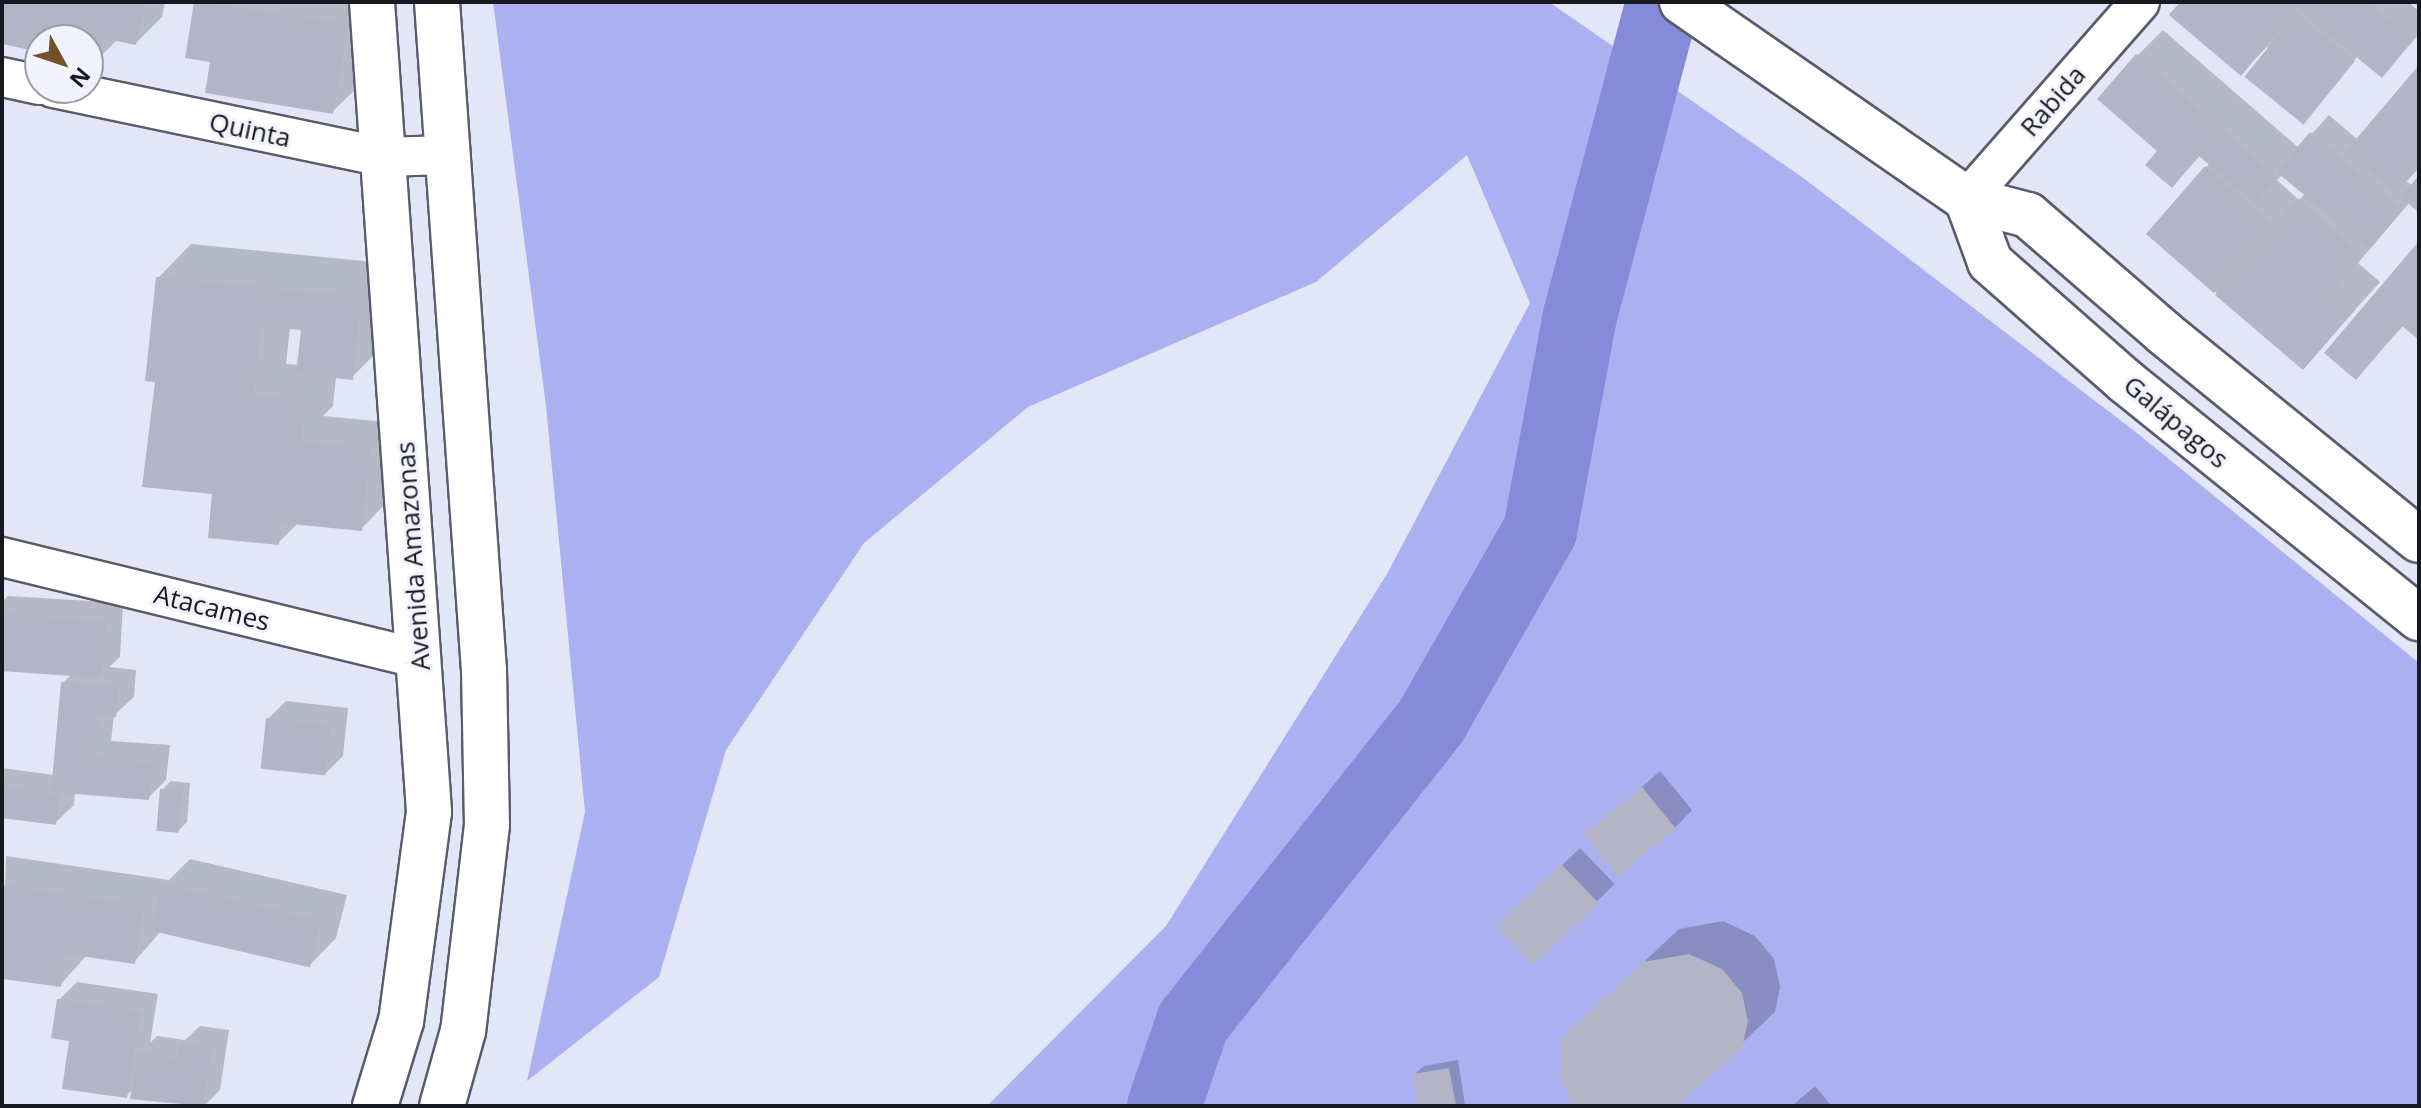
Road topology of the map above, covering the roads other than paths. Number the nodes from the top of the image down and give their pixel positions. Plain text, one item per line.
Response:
1 (372, 2) edge
2 (437, 2) edge
3 (2140, 2) edge
4 (1694, 10) edge
5 (2, 77) edge
6 (24, 82) edge
7 (104, 99) edge
8 (448, 155) junction
9 (382, 157) junction
10 (1967, 199) junction
11 (2419, 540) edge
12 (2, 557) edge
13 (2419, 618) edge
14 (421, 659) junction
15 (375, 1106) edge
16 (442, 1106) edge

1 - 9 main road, Avenida Amazonas
2 - 8 main road
3 - 10 street, Rabida
4 - 10 main road
5 - 6 street
7 - 9 street, Quinta
8 - 9 street, Quinta
8 - 16 main road
9 - 14 main road, Avenida Amazonas
10 - 11 main road
10 - 13 main road, Galápagos
12 - 14 street, Atacames
14 - 15 main road, Avenida Amazonas

